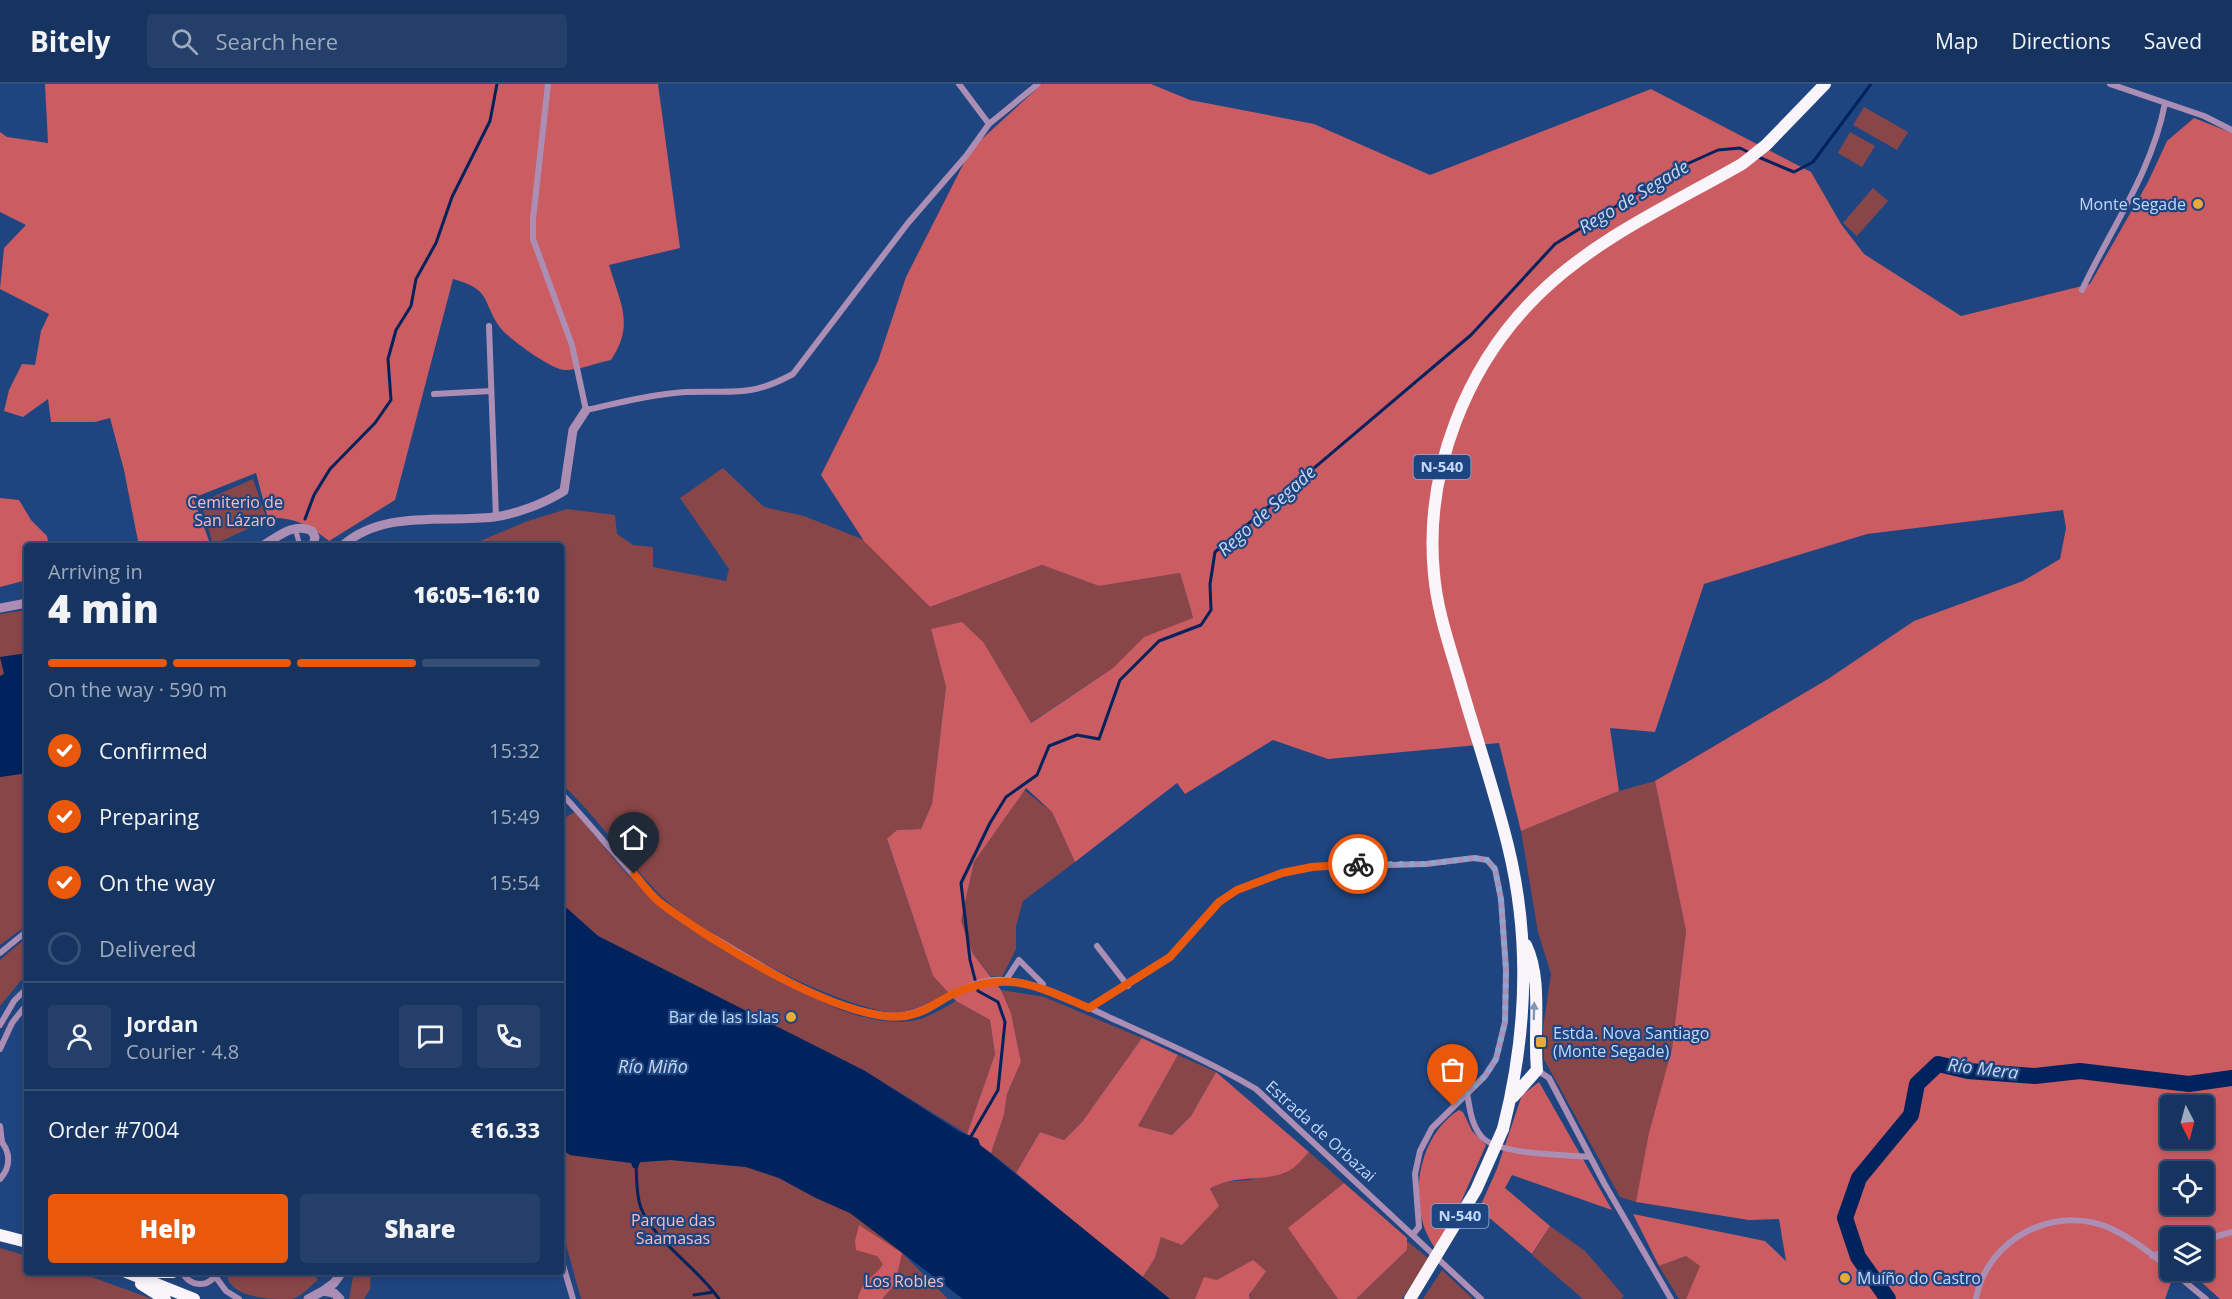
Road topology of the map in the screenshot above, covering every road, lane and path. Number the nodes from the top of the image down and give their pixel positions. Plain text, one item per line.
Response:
1 (548, 84) edge
2 (959, 84) edge
3 (1038, 84) edge
4 (1824, 84) edge
5 (2110, 84) edge
6 (2165, 103) junction
7 (989, 124) junction
8 (2232, 130) edge
9 (2082, 290) dead end
10 (489, 326) dead end
11 (491, 391) junction
12 (434, 394) dead end
13 (586, 410) junction
14 (496, 517) junction
15 (295, 528) junction
16 (268, 543) edge
17 (299, 543) edge
18 (314, 543) edge
19 (346, 543) edge
20 (24, 604) edge
21 (0, 608) edge
22 (564, 796) edge
23 (1501, 899) junction
24 (1518, 899) junction
25 (24, 933) edge
26 (1524, 941) junction
27 (1097, 946) dead end
28 (0, 952) edge
29 (1006, 981) junction
30 (1128, 986) junction
31 (1042, 989) junction
32 (24, 991) edge
33 (24, 1008) edge
34 (1089, 1008) junction
35 (1505, 1022) junction
36 (1524, 1022) junction
37 (0, 1024) edge
38 (0, 1048) edge
39 (1537, 1070) junction
40 (1467, 1093) junction
41 (1511, 1100) junction
42 (0, 1126) edge
43 (1, 1141) edge
44 (1590, 1157) junction
45 (0, 1179) edge
46 (2232, 1232) edge
47 (1414, 1233) junction
48 (0, 1235) edge
49 (2214, 1237) edge
50 (24, 1241) edge
51 (2160, 1253) edge
52 (2152, 1256) junction
53 (564, 1268) edge
54 (132, 1275) edge
55 (134, 1275) edge
56 (184, 1275) edge
57 (215, 1275) edge
58 (217, 1275) edge
59 (341, 1275) edge
60 (343, 1275) edge
61 (323, 1291) junction
62 (340, 1298) edge
63 (165, 1299) edge
64 (194, 1299) edge
65 (239, 1299) edge
66 (308, 1299) edge
67 (573, 1299) edge
68 (1410, 1299) edge
69 (1481, 1299) edge
70 (1671, 1299) edge
71 (1976, 1299) edge
72 (2206, 1299) edge

1 - 13 street
2 - 7 street
3 - 7 street
4 - 24 highway, N-540
5 - 6 street
6 - 8 street
6 - 9 street
7 - 13 street
10 - 11 street
11 - 12 street
11 - 14 street
13 - 14 street
14 - 19 street
15 - 16 street
15 - 17 street
15 - 18 street
20 - 21 street
22 - 29 street, Estrada de Orbazai
23 - 24 street
23 - 30 street
23 - 35 street
24 - 26 highway, N-540
25 - 28 street
26 - 36 highway, N-540
39 -> 26 highway
27 - 30 street
29 - 31 street, Estrada de Orbazai
29 - 31 street
30 - 34 street
31 - 34 street, Estrada de Orbazai
32 - 37 street
33 - 38 street
34 - 47 street, Estrada de Orbazai
35 - 36 street
35 - 40 street
36 - 41 highway, N-540
39 - 41 highway
39 - 44 street
40 - 44 street
40 - 47 street
41 - 68 highway, N-540, bridge
42 - 43 street
43 - 45 street
44 - 70 street
46 - 49 street
47 - 69 street, Estrada de Orbazai
48 - 50 highway
51 - 52 street
52 - 71 street
52 - 72 street
53 - 67 street
54 - 63 highway
55 - 64 highway
56 - 57 street
58 - 65 street
59 - 61 street
60 - 62 street
61 - 62 street
61 - 66 street

